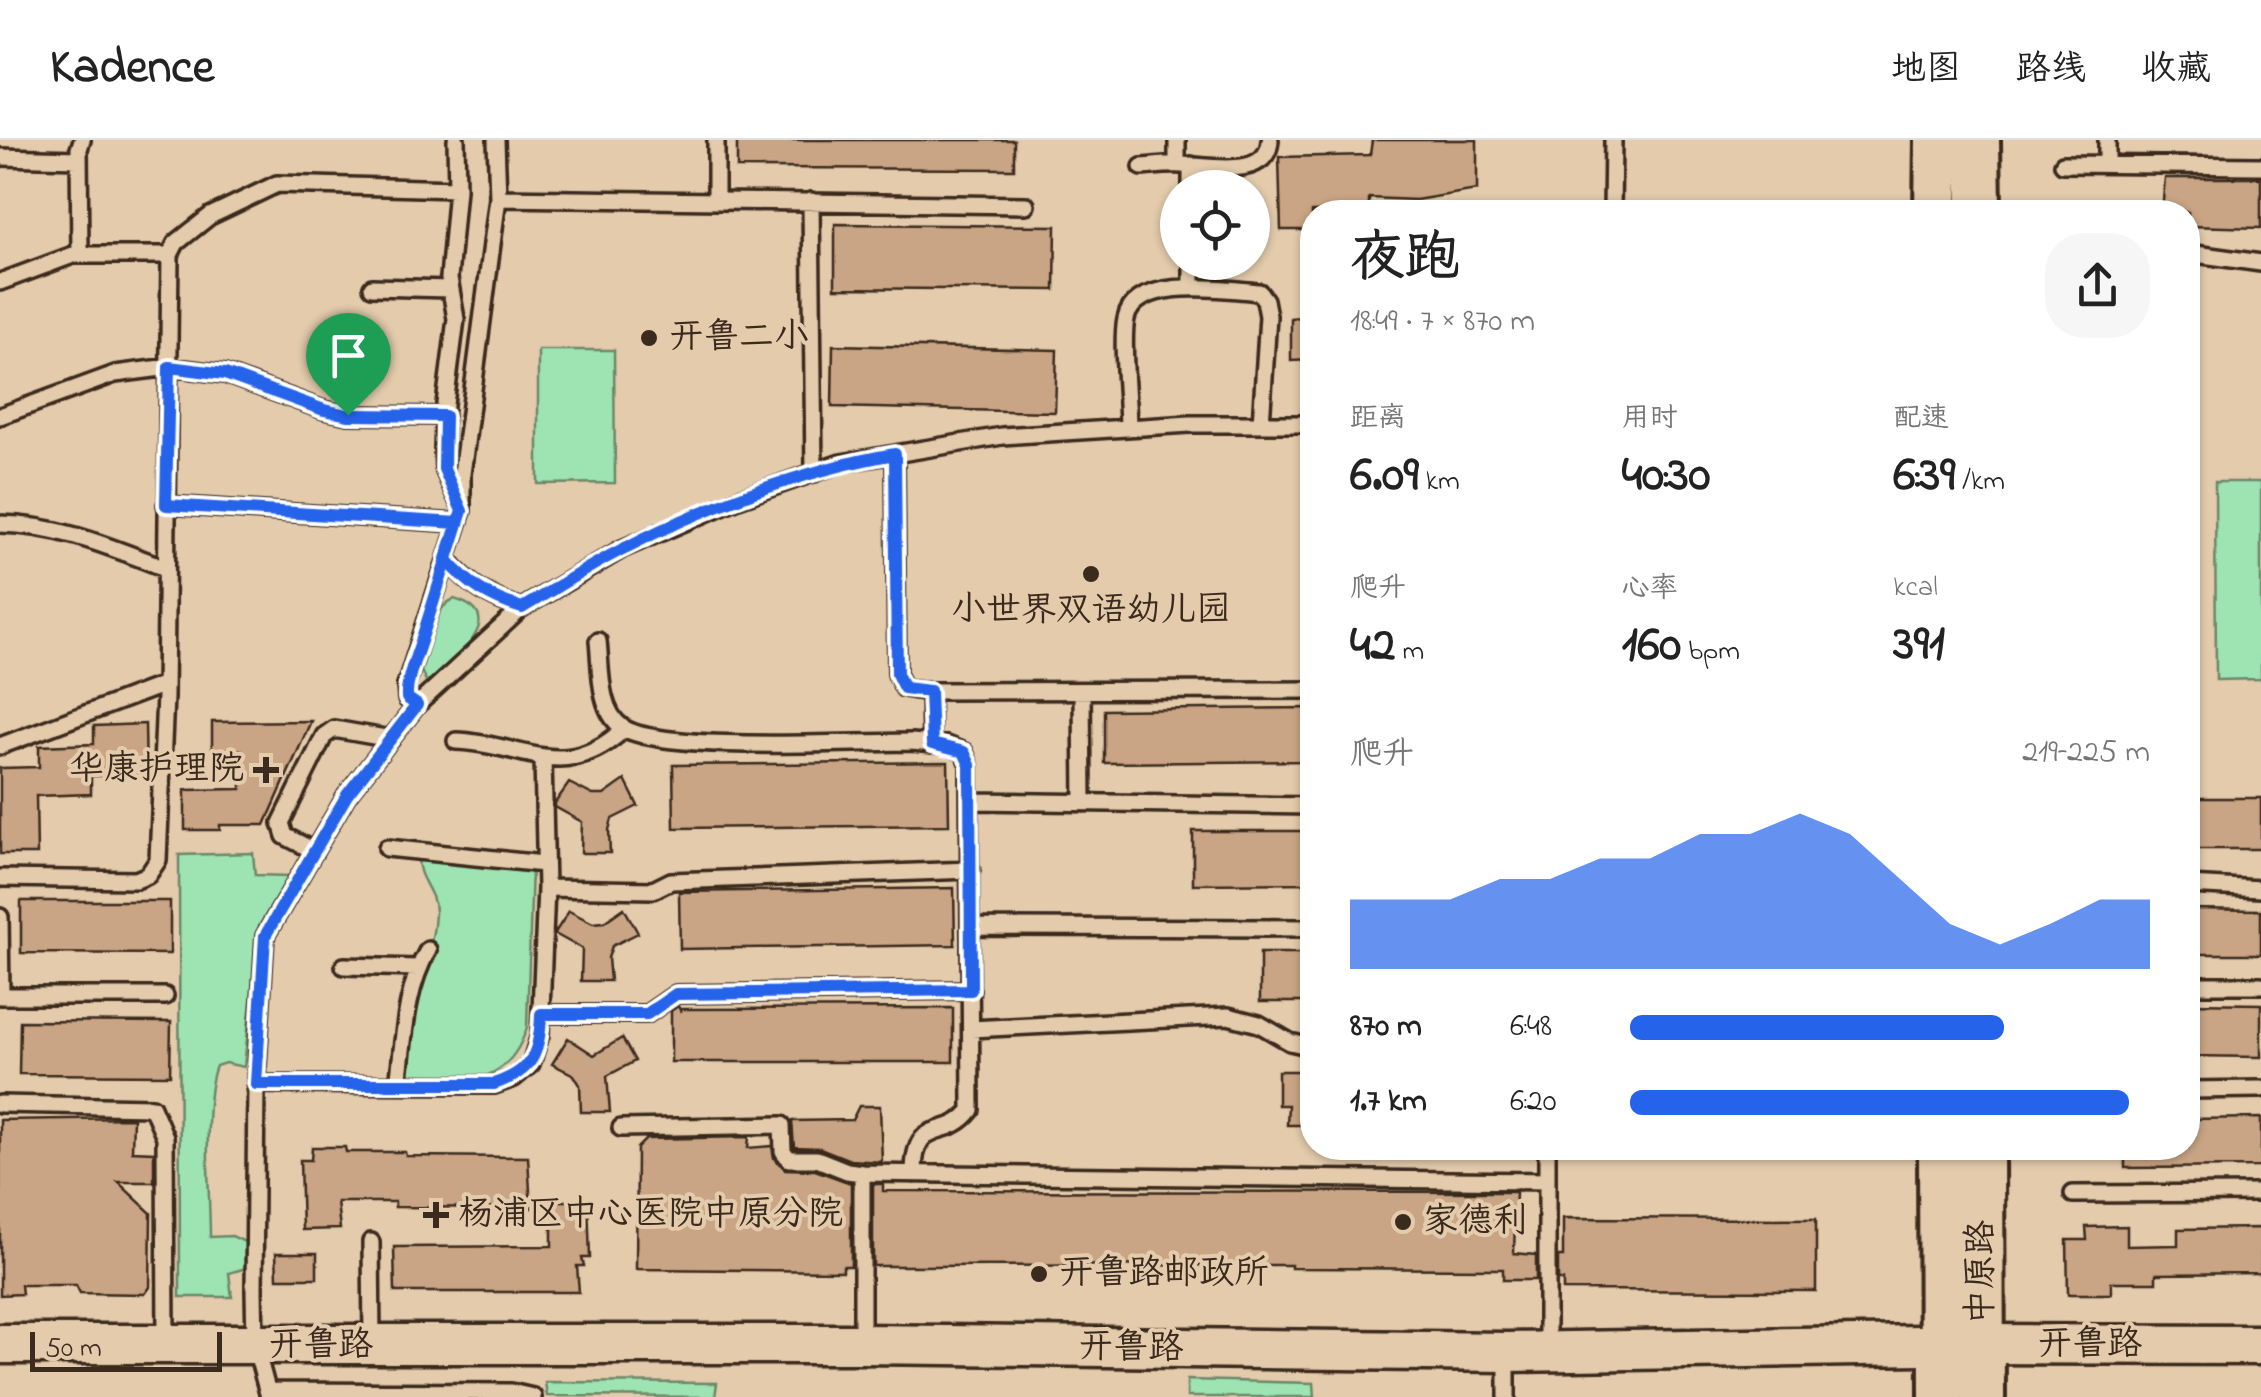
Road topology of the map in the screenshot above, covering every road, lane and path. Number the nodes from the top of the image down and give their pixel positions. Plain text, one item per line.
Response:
1 (82, 140) edge
2 (456, 140) edge
3 (496, 140) edge
4 (716, 140) edge
5 (1177, 140) edge
6 (1270, 140) edge
7 (1613, 140) edge
8 (1937, 140) edge
9 (1978, 140) edge
10 (2107, 140) edge
11 (0, 157) edge
12 (79, 159) junction
13 (2063, 164) dead end
14 (2107, 164) junction
15 (1184, 165) junction
16 (2261, 166) edge
17 (1142, 167) dead end
18 (1186, 170) edge
19 (457, 190) junction
20 (498, 198) junction
21 (716, 200) junction
22 (1612, 200) edge
23 (1936, 200) edge
24 (1980, 200) edge
25 (811, 201) junction
26 (1026, 205) dead end
27 (80, 254) junction
28 (170, 254) junction
29 (2200, 255) edge
30 (2261, 263) edge
31 (1192, 280) edge
32 (0, 282) edge
33 (372, 287) dead end
34 (1192, 288) junction
35 (450, 289) junction
36 (169, 367) junction
37 (0, 416) edge
38 (445, 416) junction
39 (1261, 424) junction
40 (1300, 424) edge
41 (1128, 428) junction
42 (895, 454) junction
43 (814, 472) junction
44 (166, 505) junction
45 (460, 517) junction
46 (0, 524) edge
47 (446, 559) junction
48 (165, 568) junction
49 (522, 608) junction
50 (598, 641) dead end
51 (165, 684) junction
52 (1300, 690) edge
53 (930, 691) junction
54 (1082, 691) junction
55 (417, 705) junction
56 (624, 729) junction
57 (391, 738) junction
58 (456, 741) dead end
59 (932, 744) junction
60 (0, 746) edge
61 (544, 759) junction
62 (970, 801) junction
63 (1084, 803) junction
64 (1300, 806) edge
65 (387, 848) dead end
66 (314, 851) junction
67 (544, 864) junction
68 (971, 870) junction
69 (0, 878) edge
70 (2200, 885) edge
71 (546, 888) junction
72 (2261, 888) edge
73 (0, 917) edge
74 (971, 927) junction
75 (1300, 928) edge
76 (428, 950) dead end
77 (344, 966) dead end
78 (418, 968) junction
79 (2200, 985) edge
80 (2261, 985) edge
81 (971, 990) junction
82 (1, 996) edge
83 (165, 996) dead end
84 (541, 1014) junction
85 (971, 1029) junction
86 (1300, 1044) edge
87 (256, 1084) junction
88 (398, 1084) junction
89 (2200, 1090) edge
90 (2261, 1090) edge
91 (0, 1104) edge
92 (620, 1128) dead end
93 (1548, 1160) edge
94 (1940, 1160) edge
95 (1982, 1160) edge
96 (862, 1173) junction
97 (914, 1174) junction
98 (1548, 1181) junction
99 (2261, 1192) edge
100 (2073, 1194) dead end
101 (370, 1242) dead end
102 (0, 1344) edge
103 (862, 1344) junction
104 (1982, 1344) junction
105 (166, 1345) junction
106 (1940, 1345) junction
107 (2261, 1345) edge
108 (255, 1346) junction
109 (372, 1346) junction
110 (1506, 1352) junction
111 (1548, 1352) junction
112 (269, 1394) edge
113 (336, 1395) edge
114 (533, 1397) edge
115 (1507, 1397) edge
116 (1941, 1397) edge
117 (1983, 1397) edge

1 - 12 lane
2 - 19 lane
3 - 20 lane
4 - 21 lane
5 - 15 lane
6 - 15 lane
7 - 22 lane
8 - 23 main road
9 - 24 main road
10 - 14 lane
11 - 12 lane
12 - 27 lane
13 - 14 lane
14 - 16 lane
15 - 17 lane
15 - 18 lane
19 - 28 lane
19 - 35 lane
20 - 21 lane
20 - 45 lane
21 - 25 lane
25 - 26 lane
25 - 43 lane
27 - 28 lane
27 - 32 lane
28 - 36 lane
29 - 30 lane
31 - 34 lane
33 - 35 lane
34 - 39 lane
34 - 41 lane
35 - 38 lane
36 - 37 lane
36 - 38 lane
36 - 44 lane
38 - 45 lane
39 - 40 lane
39 - 41 lane
41 - 42 lane
42 - 43 lane
42 - 53 lane
43 - 49 lane
44 - 45 lane
44 - 48 lane
45 - 47 lane
46 - 48 lane
47 - 49 lane
47 - 55 lane
48 - 51 lane
49 - 55 lane
50 - 56 lane
51 - 60 lane
51 - 69 lane
52 - 54 lane
53 - 54 lane
53 - 59 lane
54 - 63 lane
55 - 57 lane
56 - 59 lane
56 - 61 lane
57 - 66 lane
57 - 66 lane
58 - 61 lane
59 - 62 lane
61 - 67 lane
62 - 63 lane
62 - 68 lane
63 - 64 lane
65 - 67 lane
66 - 87 lane
67 - 71 lane
68 - 71 lane
68 - 74 lane
70 - 72 lane
71 - 84 lane
73 - 82 lane
74 - 75 lane
74 - 81 lane
76 - 78 lane
77 - 78 lane
78 - 88 lane
79 - 80 lane
81 - 84 lane
81 - 85 lane
82 - 83 lane
84 - 88 lane
85 - 86 lane
85 - 97 lane
87 - 88 lane
87 - 108 lane
89 - 90 lane
91 - 105 lane
92 - 96 lane
93 - 98 lane
94 - 106 main road, 中原路
95 - 104 main road, 中原路
96 - 97 lane
96 - 103 lane
97 - 98 lane
98 - 111 lane
99 - 100 lane
101 - 109 lane
102 - 105 street, 开鲁路
103 - 109 street, 开鲁路
103 - 110 street, 开鲁路
104 - 106 street, 开鲁路
104 - 107 street, 开鲁路
104 - 117 main road, 中原路
105 - 108 street, 开鲁路
106 - 111 street, 开鲁路
106 - 116 main road, 中原路
108 - 109 street, 开鲁路
108 - 112 lane
110 - 111 street, 开鲁路
110 - 115 lane
112 - 113 lane
113 - 114 lane

